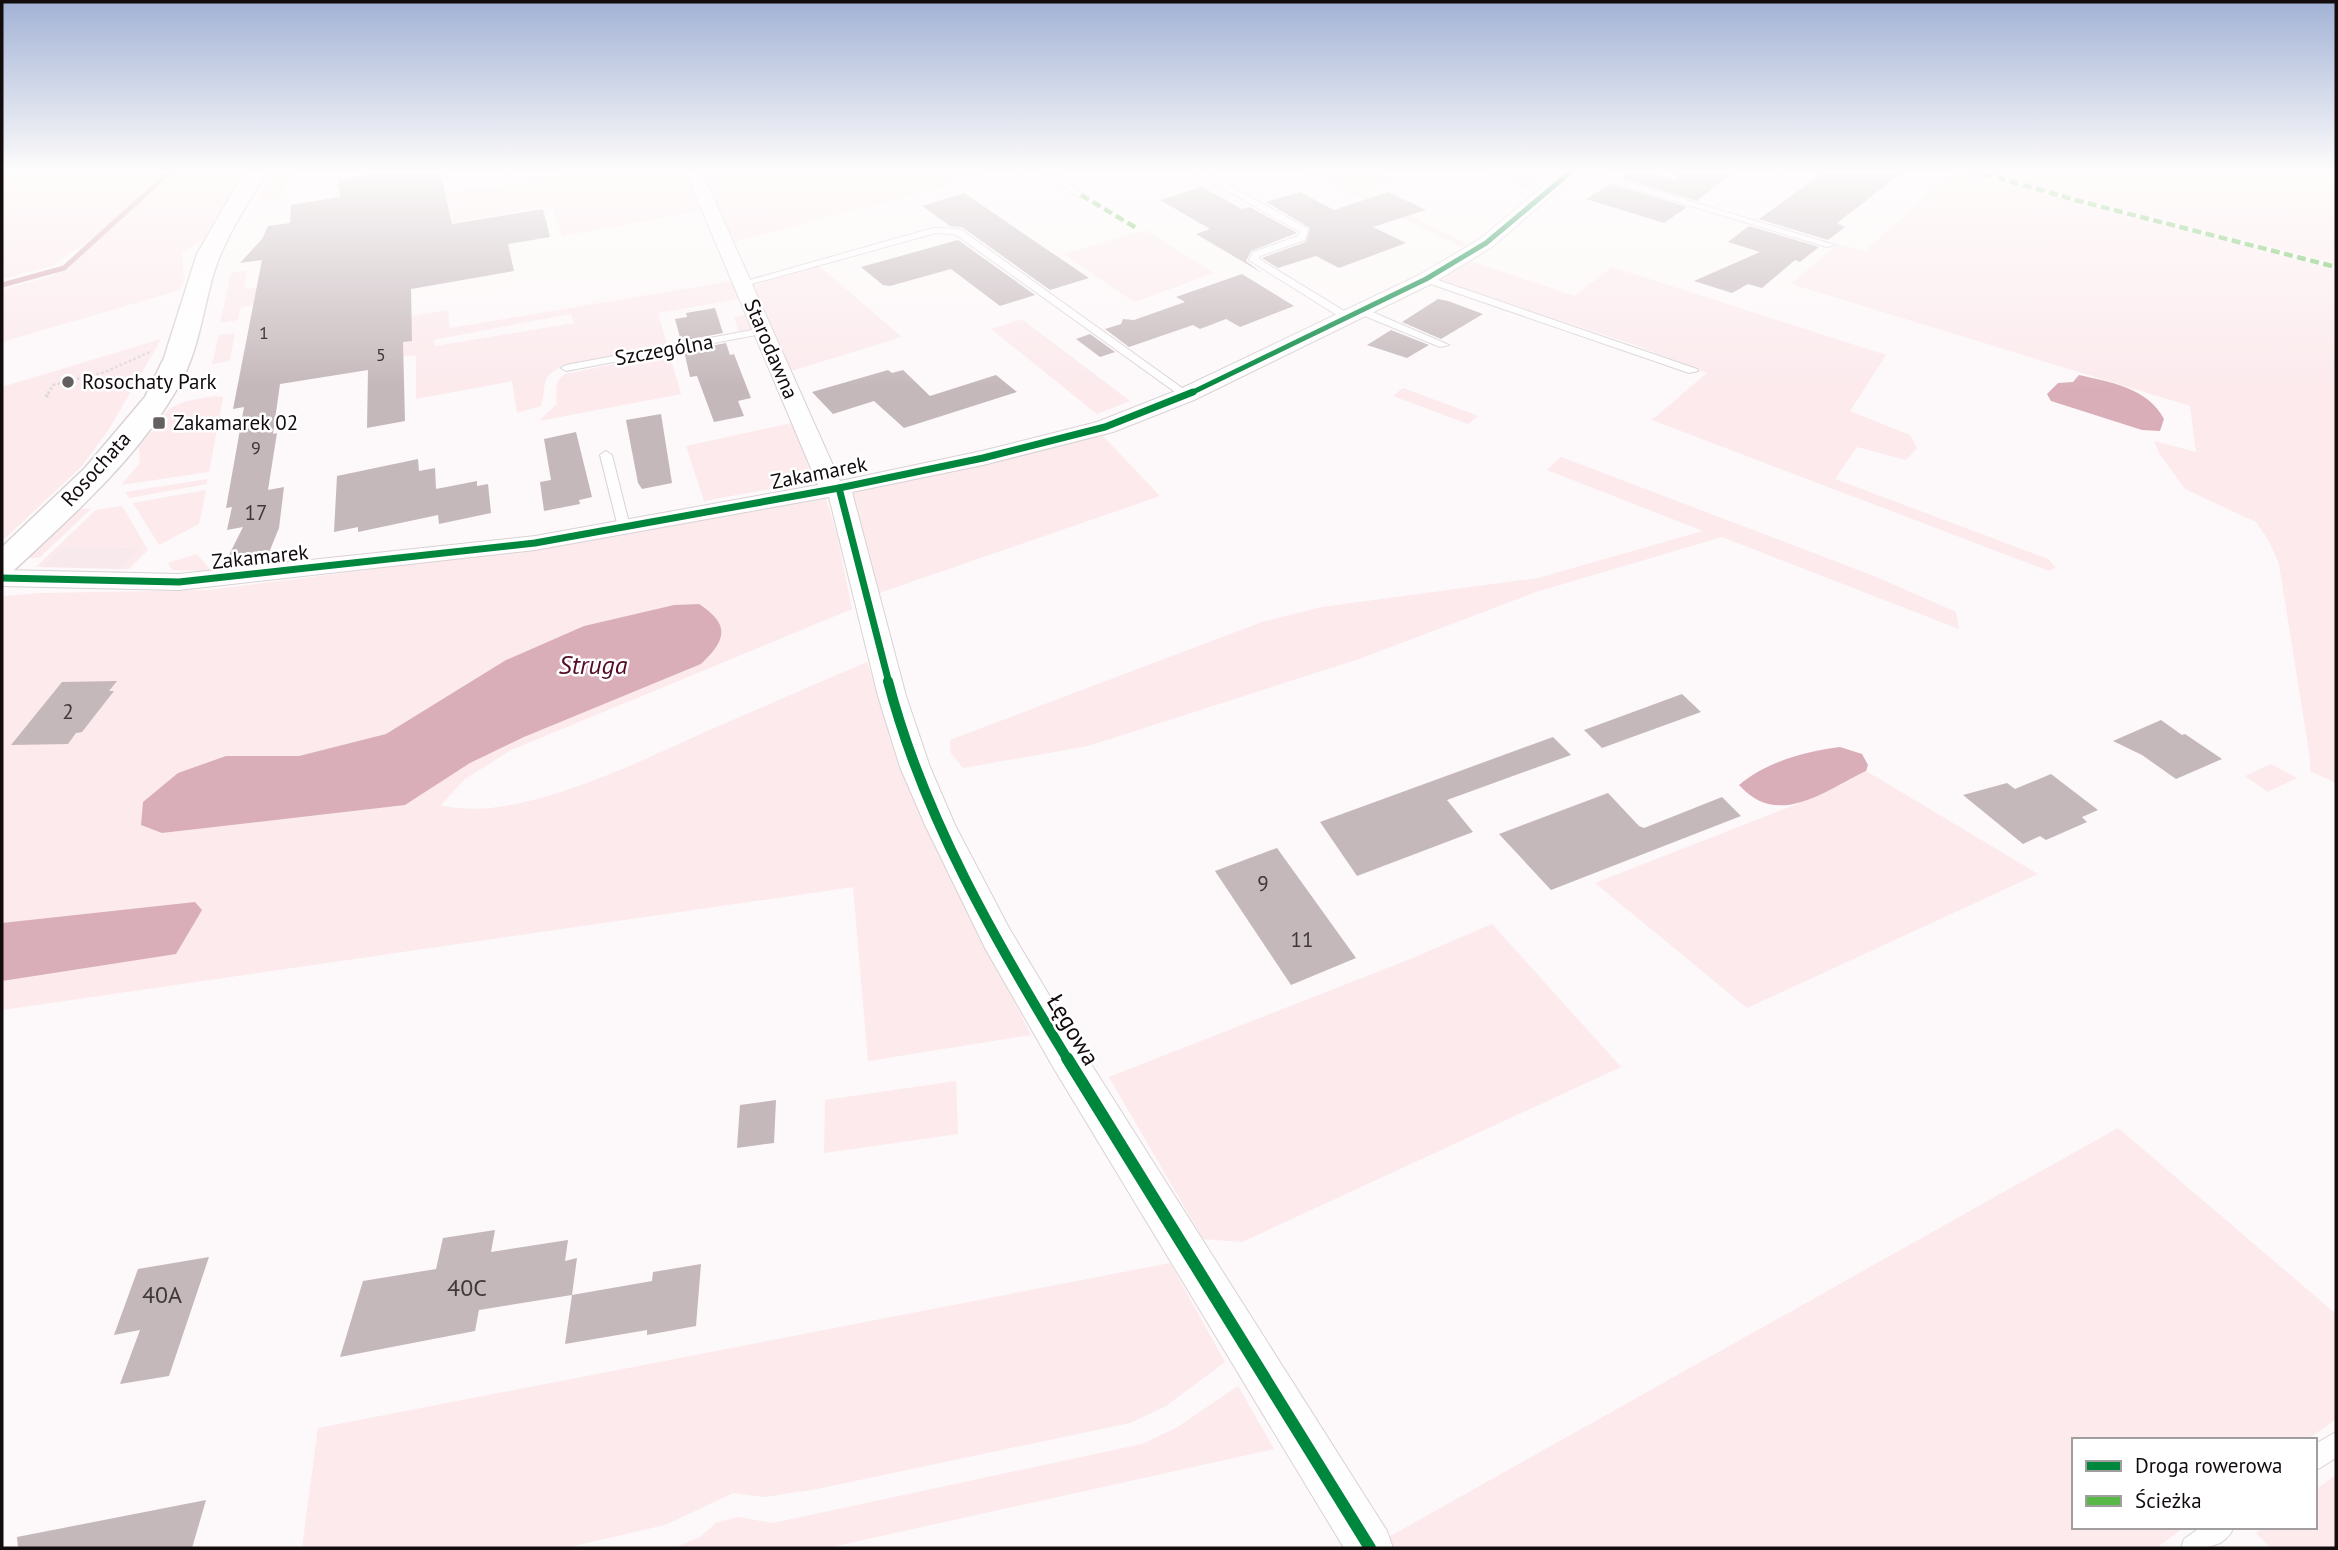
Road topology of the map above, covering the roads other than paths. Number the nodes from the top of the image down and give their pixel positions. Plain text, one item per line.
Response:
1 (216, 242) edge
2 (726, 242) edge
3 (891, 242) edge
4 (973, 242) edge
5 (1290, 242) edge
6 (1487, 242) edge
7 (1821, 242) edge
8 (1830, 245) dead end
9 (1426, 279) junction
10 (744, 283) junction
11 (1353, 313) junction
12 (763, 331) junction
13 (1444, 345) dead end
14 (566, 368) dead end
15 (1693, 371) dead end
16 (1186, 395) junction
17 (606, 456) dead end
18 (835, 489) junction
19 (624, 527) junction
20 (2, 564) edge
21 (2, 578) edge
22 (2336, 1444) edge
23 (2317, 1458) edge
24 (2219, 1529) edge
25 (1370, 1548) edge
26 (2193, 1548) edge

1 - 20 street, Rosochata
2 - 10 street, Starodawna
3 - 10 lane
4 - 16 lane
5 - 11 lane
6 - 9 street, Zakamarek
7 - 8 lane
9 - 11 street, Zakamarek
9 - 15 lane
10 - 12 street, Starodawna
11 - 13 lane
11 - 16 street, Zakamarek
12 - 14 lane, Szczególna
12 - 18 street, Starodawna
16 - 18 street, Zakamarek
17 - 19 lane
18 - 19 street, Zakamarek
18 - 25 street, Łęgowa
19 - 21 street, Zakamarek
22 - 23 lane
24 - 26 lane

